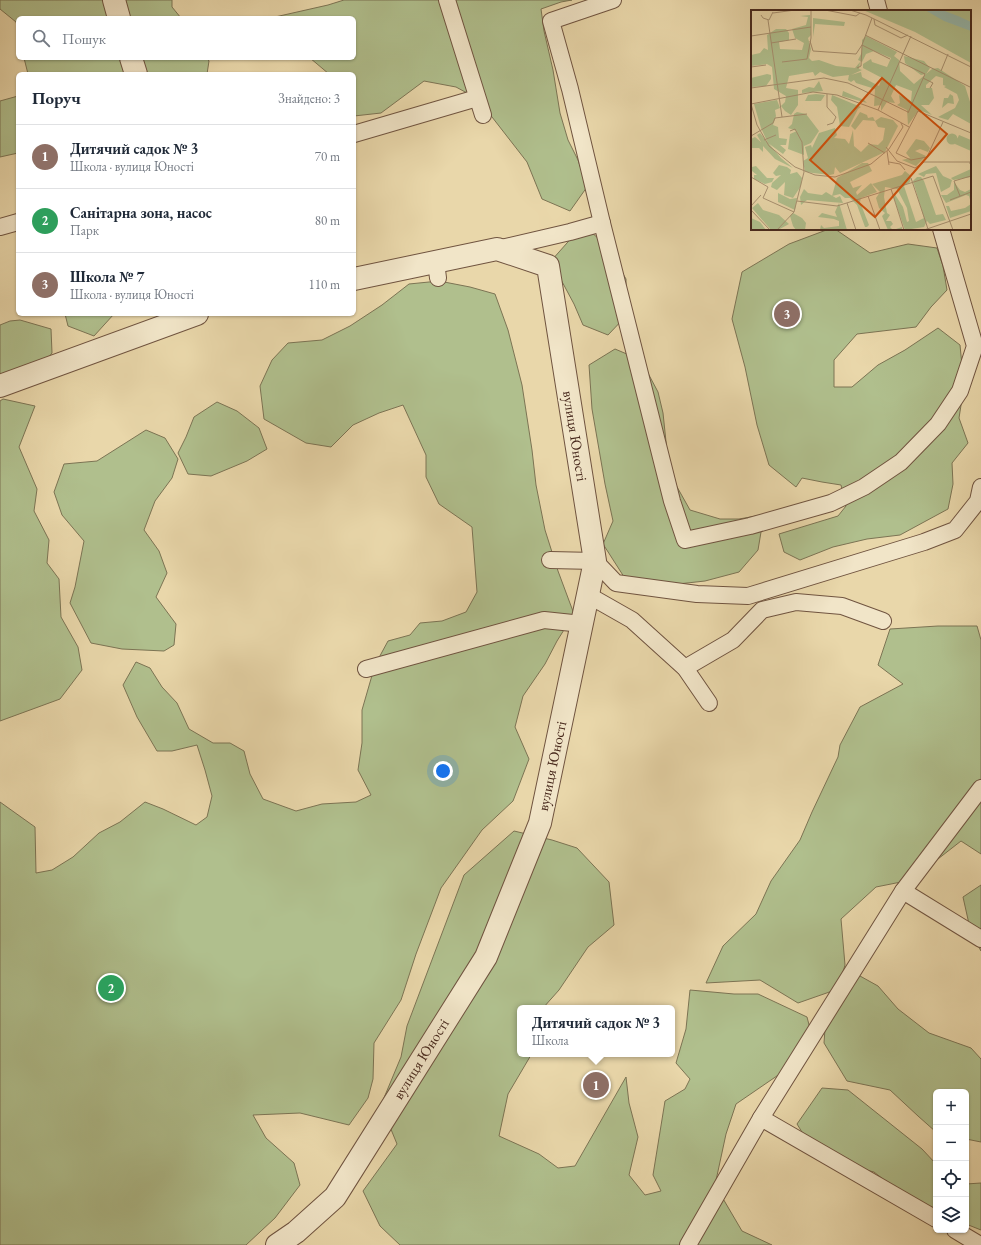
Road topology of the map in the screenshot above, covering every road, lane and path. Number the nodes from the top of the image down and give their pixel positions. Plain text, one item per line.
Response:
1 (114, 0) edge
2 (446, 0) edge
3 (613, 0) edge
4 (876, 0) edge
5 (879, 10) edge
6 (118, 16) edge
7 (132, 60) edge
8 (135, 72) edge
9 (477, 98) junction
10 (483, 115) dead end
11 (356, 133) edge
12 (16, 223) edge
13 (602, 223) junction
14 (0, 227) edge
15 (941, 230) edge
16 (497, 249) junction
17 (356, 279) edge
18 (192, 316) edge
19 (0, 386) edge
20 (981, 487) edge
21 (550, 560) dead end
22 (595, 561) junction
23 (588, 595) junction
24 (884, 621) dead end
25 (582, 624) junction
26 (685, 668) junction
27 (366, 669) dead end
28 (709, 703) dead end
29 (981, 788) edge
30 (903, 891) junction
31 (981, 938) edge
32 (760, 1118) junction
33 (933, 1217) edge
34 (959, 1233) edge
35 (277, 1245) edge
36 (688, 1245) edge
37 (980, 1245) edge

1 - 6 street
2 - 9 lane
3 - 13 lane
4 - 5 lane
7 - 8 street
9 - 10 lane
9 - 11 lane
12 - 14 lane
13 - 15 lane
13 - 16 lane
16 - 17 street
16 - 22 street, вулиця Юності
18 - 19 street
20 - 22 lane
21 - 22 lane
22 - 23 street, вулиця Юності
23 - 25 street, вулиця Юності
23 - 26 lane
24 - 26 lane
25 - 27 lane
25 - 35 street, вулиця Юності
26 - 28 lane
29 - 30 lane
30 - 31 lane
30 - 32 lane
32 - 33 lane
32 - 36 lane
34 - 37 lane

